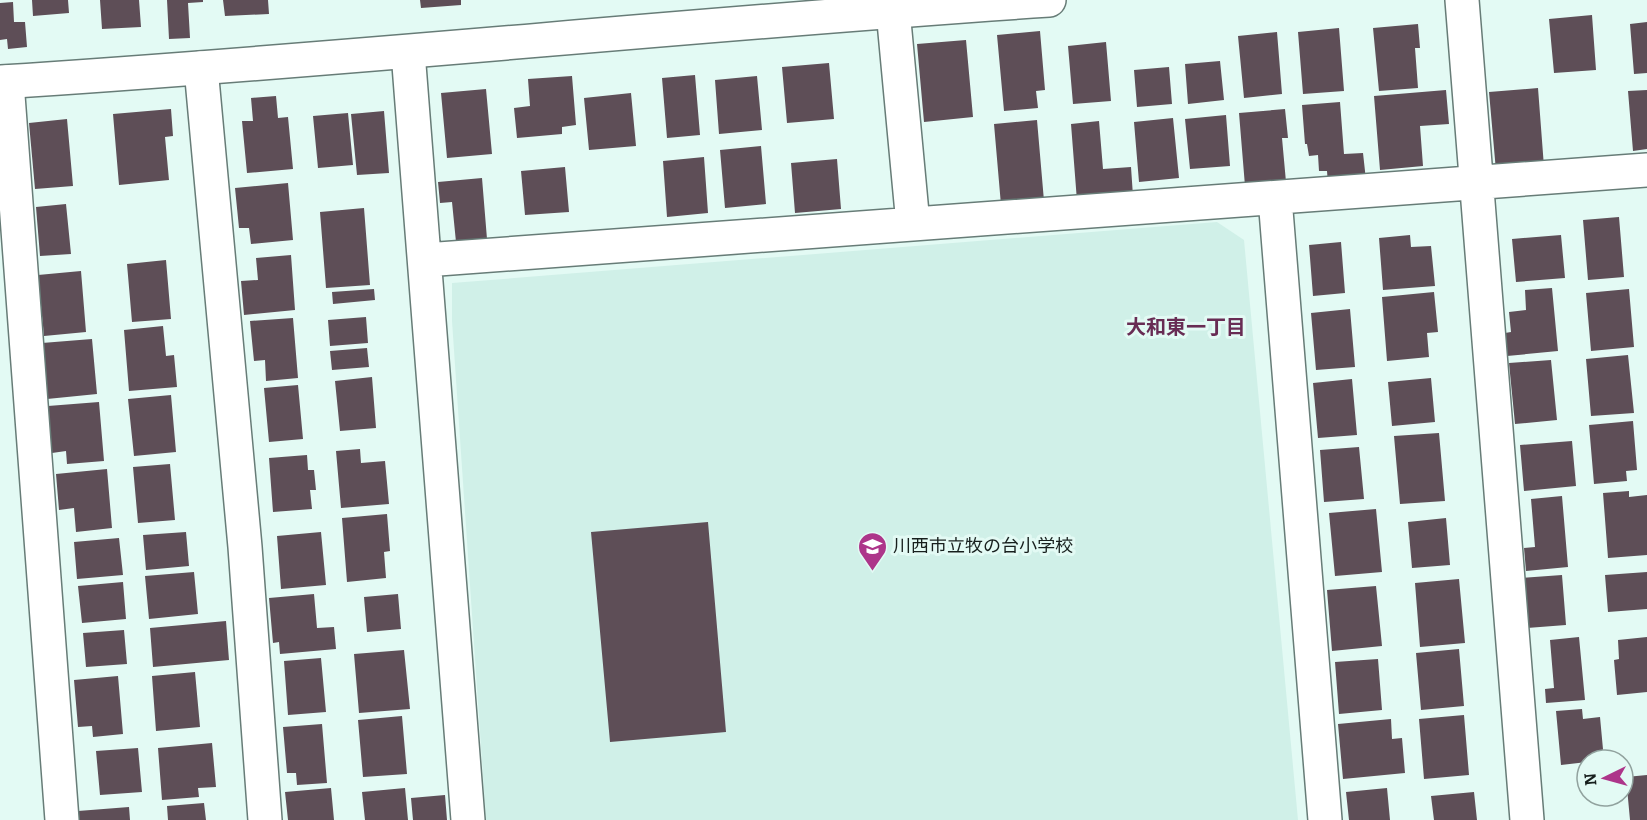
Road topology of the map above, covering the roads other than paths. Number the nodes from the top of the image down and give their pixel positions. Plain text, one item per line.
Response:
1 (1049, 0) edge
2 (1462, 0) edge
3 (892, 5) edge
4 (408, 52) junction
5 (201, 68) junction
6 (4, 82) edge
7 (1647, 170) edge
8 (1476, 183) junction
9 (1275, 198) junction
10 (913, 224) junction
11 (424, 261) junction
12 (62, 820) edge
13 (266, 820) edge
14 (468, 820) edge
15 (1325, 820) edge
16 (1527, 820) edge

1 - 3 street
2 - 8 street
3 - 4 street
3 - 10 street
4 - 5 street
4 - 11 street
5 - 6 street
5 - 13 street
6 - 12 street
7 - 8 street
8 - 9 street
8 - 16 street
9 - 10 street
9 - 15 street
10 - 11 street
11 - 14 street

